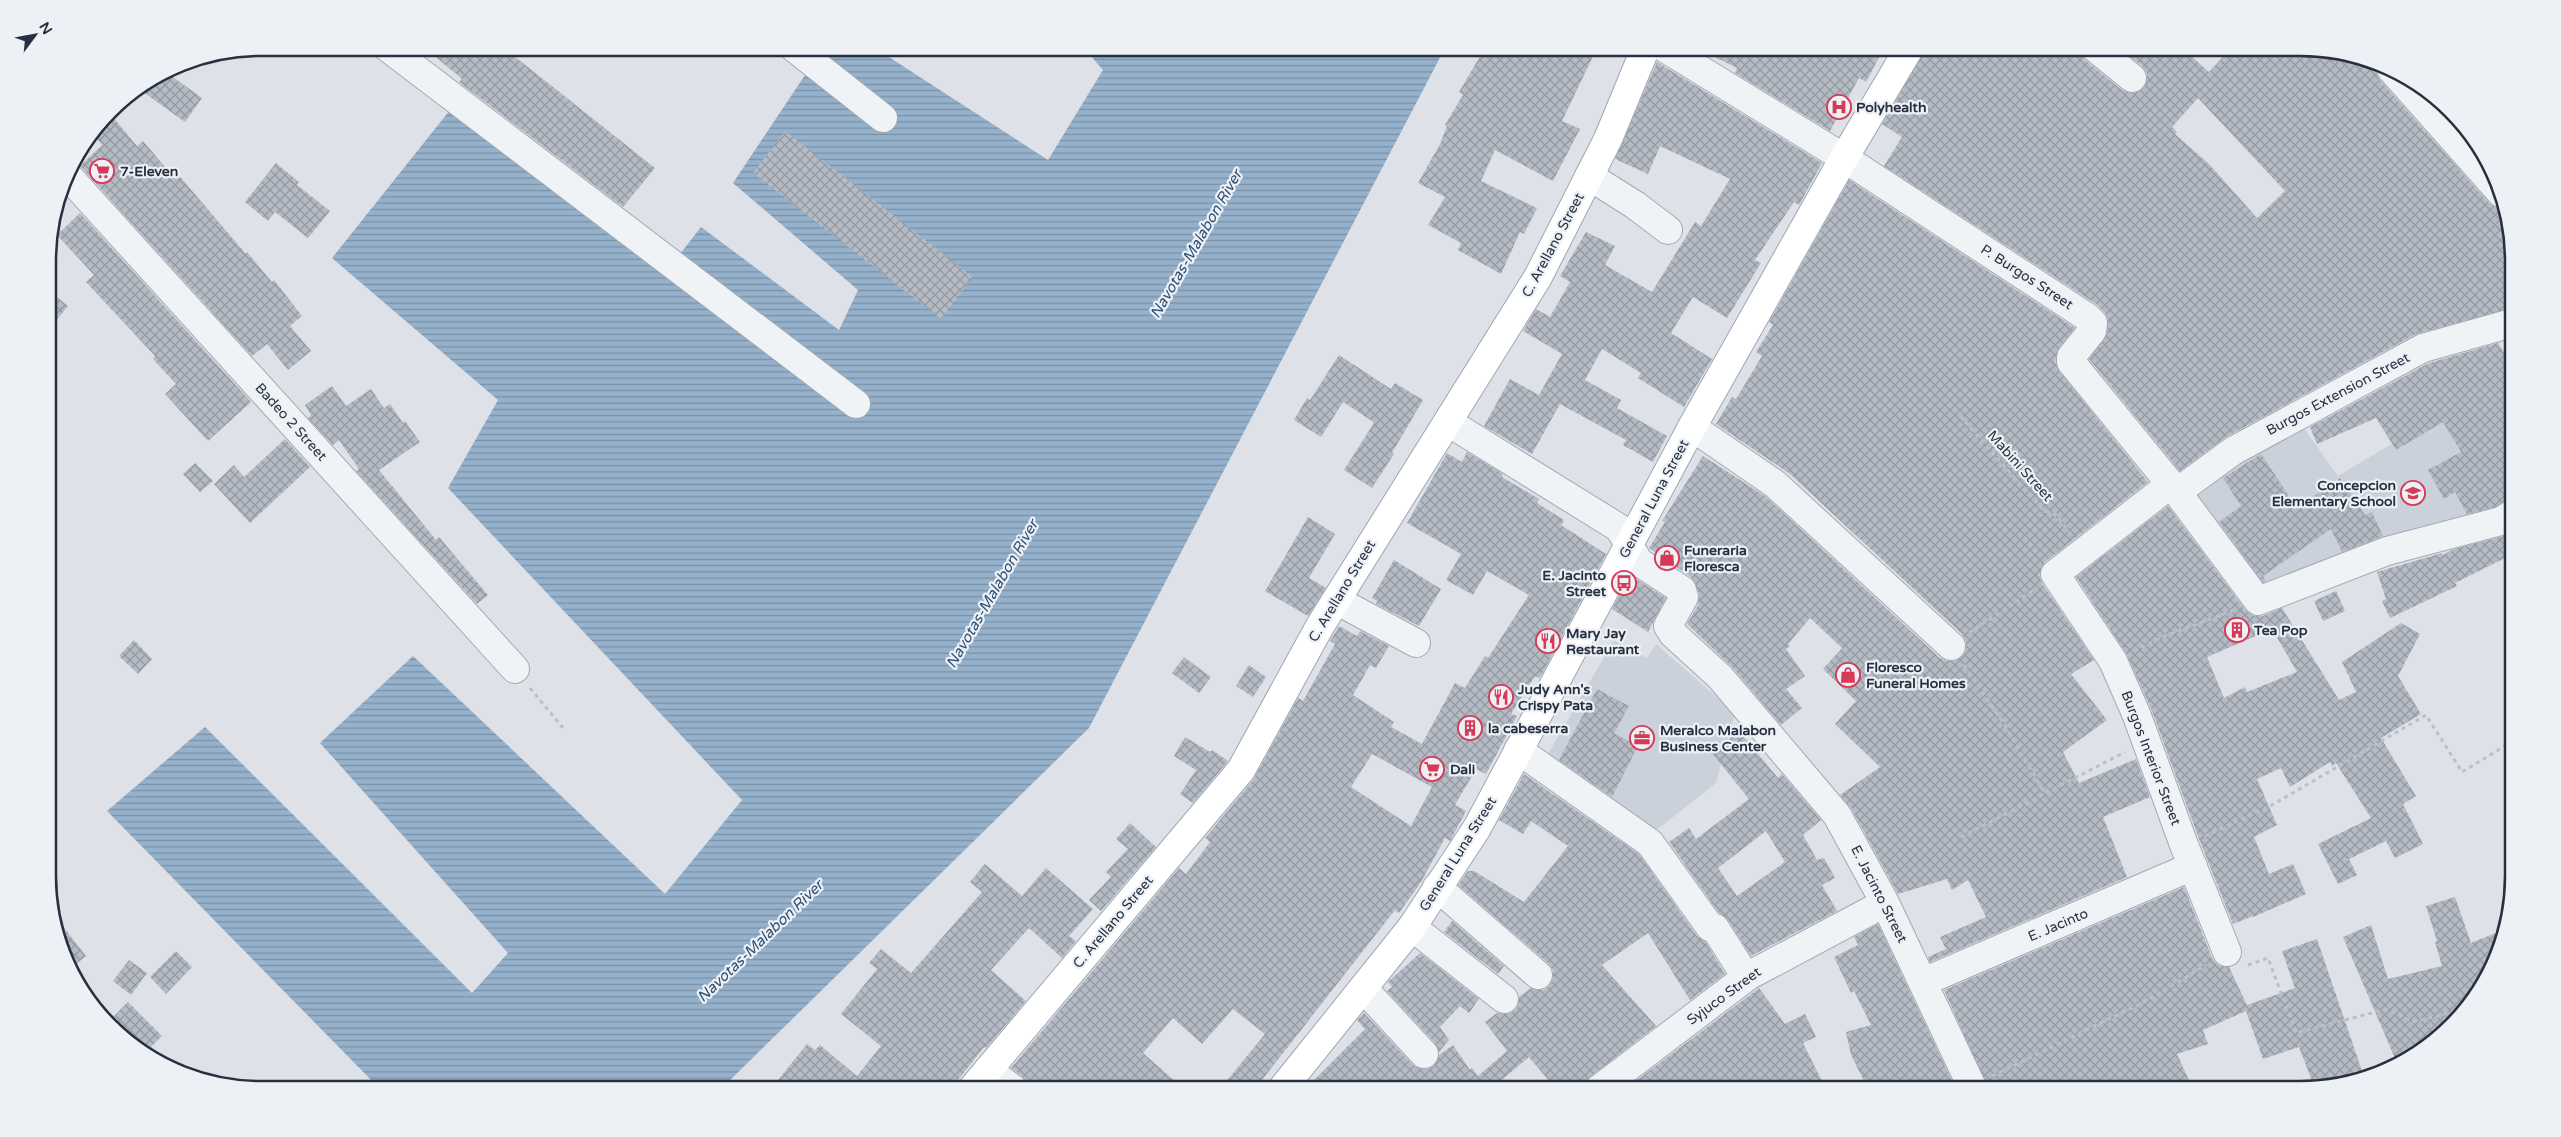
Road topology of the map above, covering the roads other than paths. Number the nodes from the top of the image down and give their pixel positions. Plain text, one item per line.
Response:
1 (398, 56) edge
2 (803, 56) edge
3 (1643, 56) edge
4 (1676, 56) edge
5 (1905, 56) edge
6 (2104, 56) edge
7 (2132, 78) dead end
8 (2420, 95) edge
9 (883, 118) dead end
10 (1844, 158) junction
11 (2485, 174) edge
12 (1589, 176) junction
13 (73, 181) edge
14 (1668, 230) dead end
15 (2505, 324) edge
16 (856, 404) dead end
17 (1448, 422) junction
18 (1692, 427) junction
19 (2174, 488) junction
20 (2505, 518) edge
21 (1630, 544) junction
22 (2056, 575) joint
23 (1336, 600) junction
24 (1416, 643) dead end
25 (1951, 646) road end
26 (515, 669) road end
27 (1518, 750) junction
28 (2188, 856) junction
29 (1437, 887) junction
30 (1885, 902) junction
31 (1412, 927) junction
32 (2227, 952) road end
33 (1538, 975) dead end
34 (1746, 977) junction
35 (1923, 982) junction
36 (1363, 988) junction
37 (1504, 999) dead end
38 (1424, 1054) dead end
39 (980, 1080) edge
40 (1288, 1081) edge
41 (1610, 1081) edge
42 (1969, 1081) edge

1 - 16 street
2 - 9 street
3 - 12 main road, C. Arellano Street
4 - 10 street, P. Burgos Street
5 - 10 main road, General Luna Street
6 - 7 street
8 - 11 street
10 - 18 main road, General Luna Street
10 - 19 street, P. Burgos Street
12 - 14 street
12 - 17 main road, C. Arellano Street
13 - 26 street, Badeo 2 Street
15 - 19 street, Burgos Extension Street
17 - 21 street
17 - 23 main road, C. Arellano Street
18 - 21 main road, General Luna Street
18 - 25 street
19 - 20 street, P. Burgos Street
19 - 22 street, Burgos Extension Street
21 - 27 main road, General Luna Street
21 - 30 street, E. Jacinto Street
22 - 28 street, Burgos Interior Street
23 - 24 street
23 - 39 main road, C. Arellano Street
27 - 29 main road, General Luna Street
27 - 34 street
28 - 32 street, Burgos Interior Street
28 - 35 street, E. Jacinto
29 - 31 main road, General Luna Street
29 - 33 street
30 - 34 street, Syjuco Street
30 - 35 street, E. Jacinto Street
31 - 36 main road, General Luna Street
31 - 37 street
34 - 41 street, Syjuco Street
35 - 42 street, E. Jacinto Street
36 - 38 street
36 - 40 main road, General Luna Street

